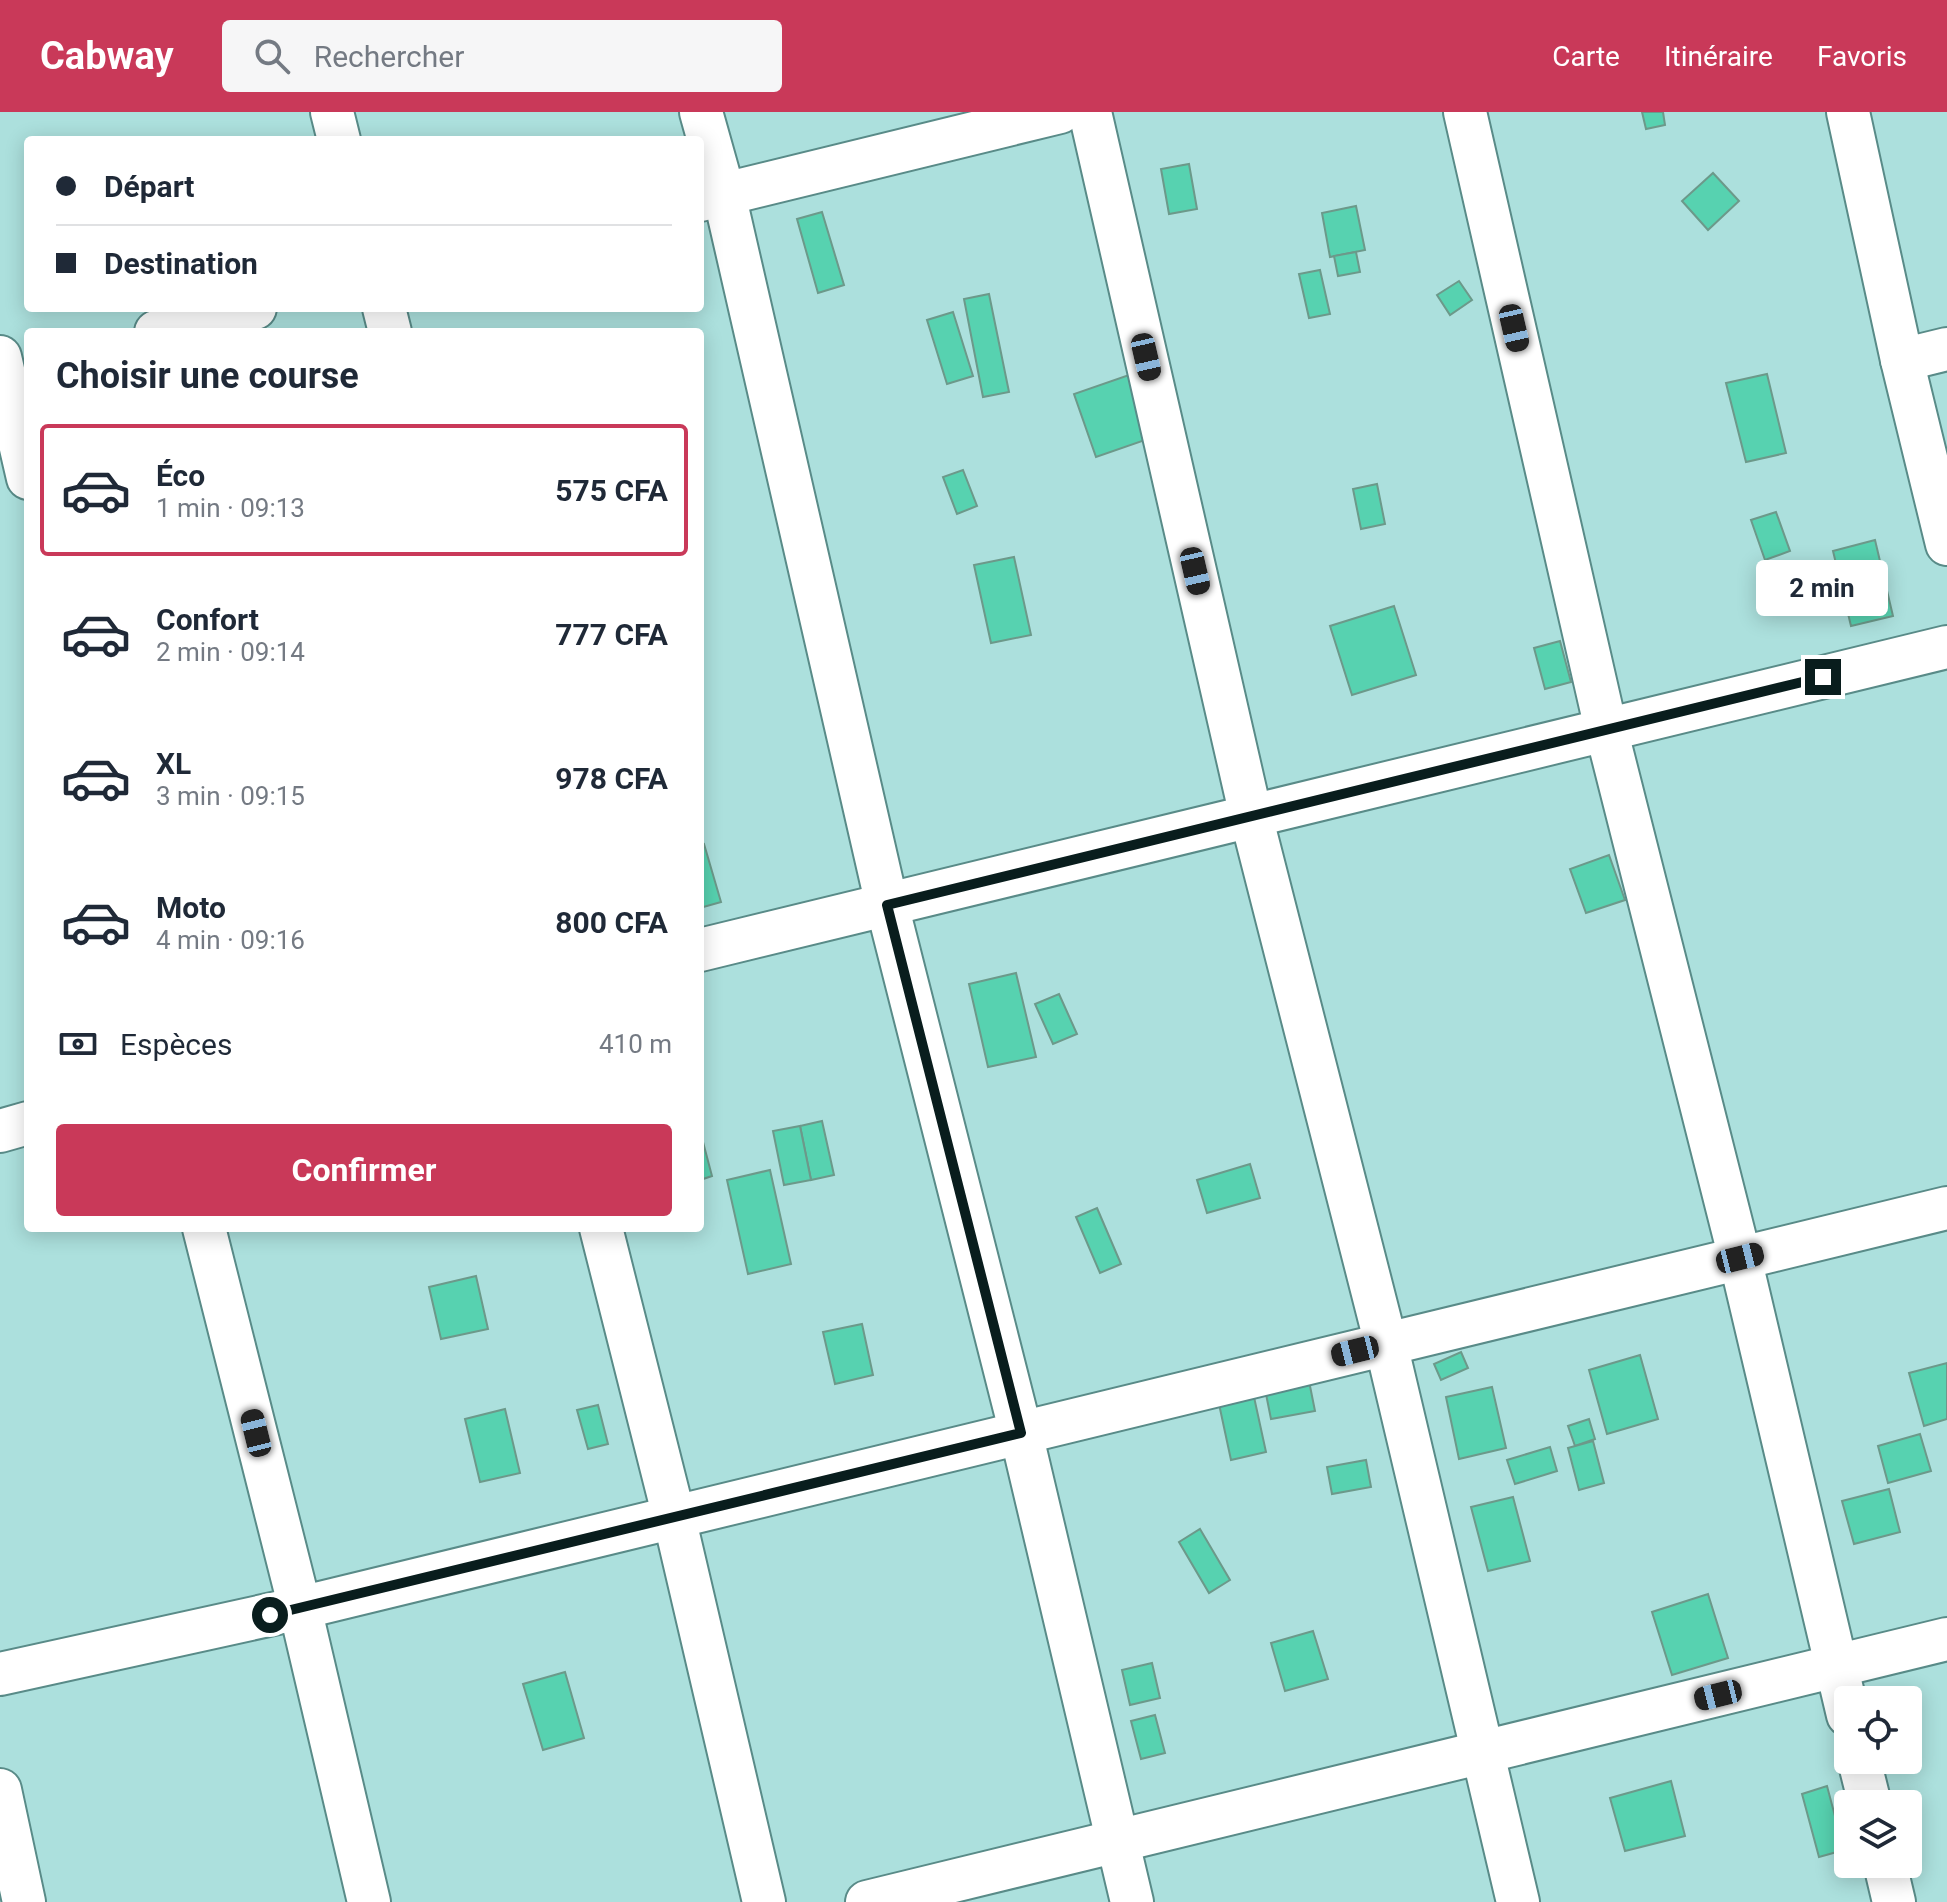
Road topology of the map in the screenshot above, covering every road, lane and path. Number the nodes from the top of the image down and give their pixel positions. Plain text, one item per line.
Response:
1 (332, 112) edge
2 (701, 112) edge
3 (1060, 112) edge
4 (1090, 112) edge
5 (1465, 112) edge
6 (1848, 112) edge
7 (338, 136) edge
8 (712, 197) edge
9 (238, 312) edge
10 (172, 328) edge
11 (1947, 349) edge
12 (1902, 360) junction
13 (8, 365) edge
14 (24, 455) edge
15 (1947, 544) edge
16 (1947, 647) edge
17 (1606, 729) junction
18 (1251, 816) junction
19 (887, 905) junction
20 (704, 949) edge
21 (24, 1124) edge
22 (0, 1131) edge
23 (1947, 1208) edge
24 (205, 1232) edge
25 (602, 1232) edge
26 (1740, 1258) junction
27 (1386, 1344) junction
28 (1021, 1433) junction
29 (674, 1517) junction
30 (300, 1608) junction
31 (1947, 1639) edge
32 (1836, 1666) junction
33 (0, 1674) edge
34 (1841, 1686) edge
35 (1481, 1752) junction
36 (0, 1790) edge
37 (1117, 1841) junction
38 (1888, 1878) edge
39 (24, 1902) edge
40 (369, 1902) edge
41 (764, 1902) edge
42 (867, 1902) edge
43 (1132, 1902) edge
44 (1518, 1902) edge
45 (1894, 1902) edge

1 - 7 street
2 - 8 street
3 - 8 street
4 - 18 street
5 - 17 street
6 - 12 street
8 - 19 street
9 - 10 street
11 - 12 street
12 - 15 street
13 - 14 street
16 - 17 street
17 - 18 street
17 - 26 street
18 - 19 street
18 - 27 street
19 - 20 street
19 - 28 street
21 - 22 street
23 - 26 street
24 - 30 street
25 - 29 street
26 - 27 street
26 - 32 street
27 - 28 street
27 - 35 street
28 - 29 street
28 - 37 street
29 - 30 street
29 - 41 street
30 - 33 street
30 - 40 street
31 - 32 street
32 - 34 street
32 - 35 street
35 - 37 street
35 - 44 street
36 - 39 street
37 - 42 street
37 - 43 street
38 - 45 street

